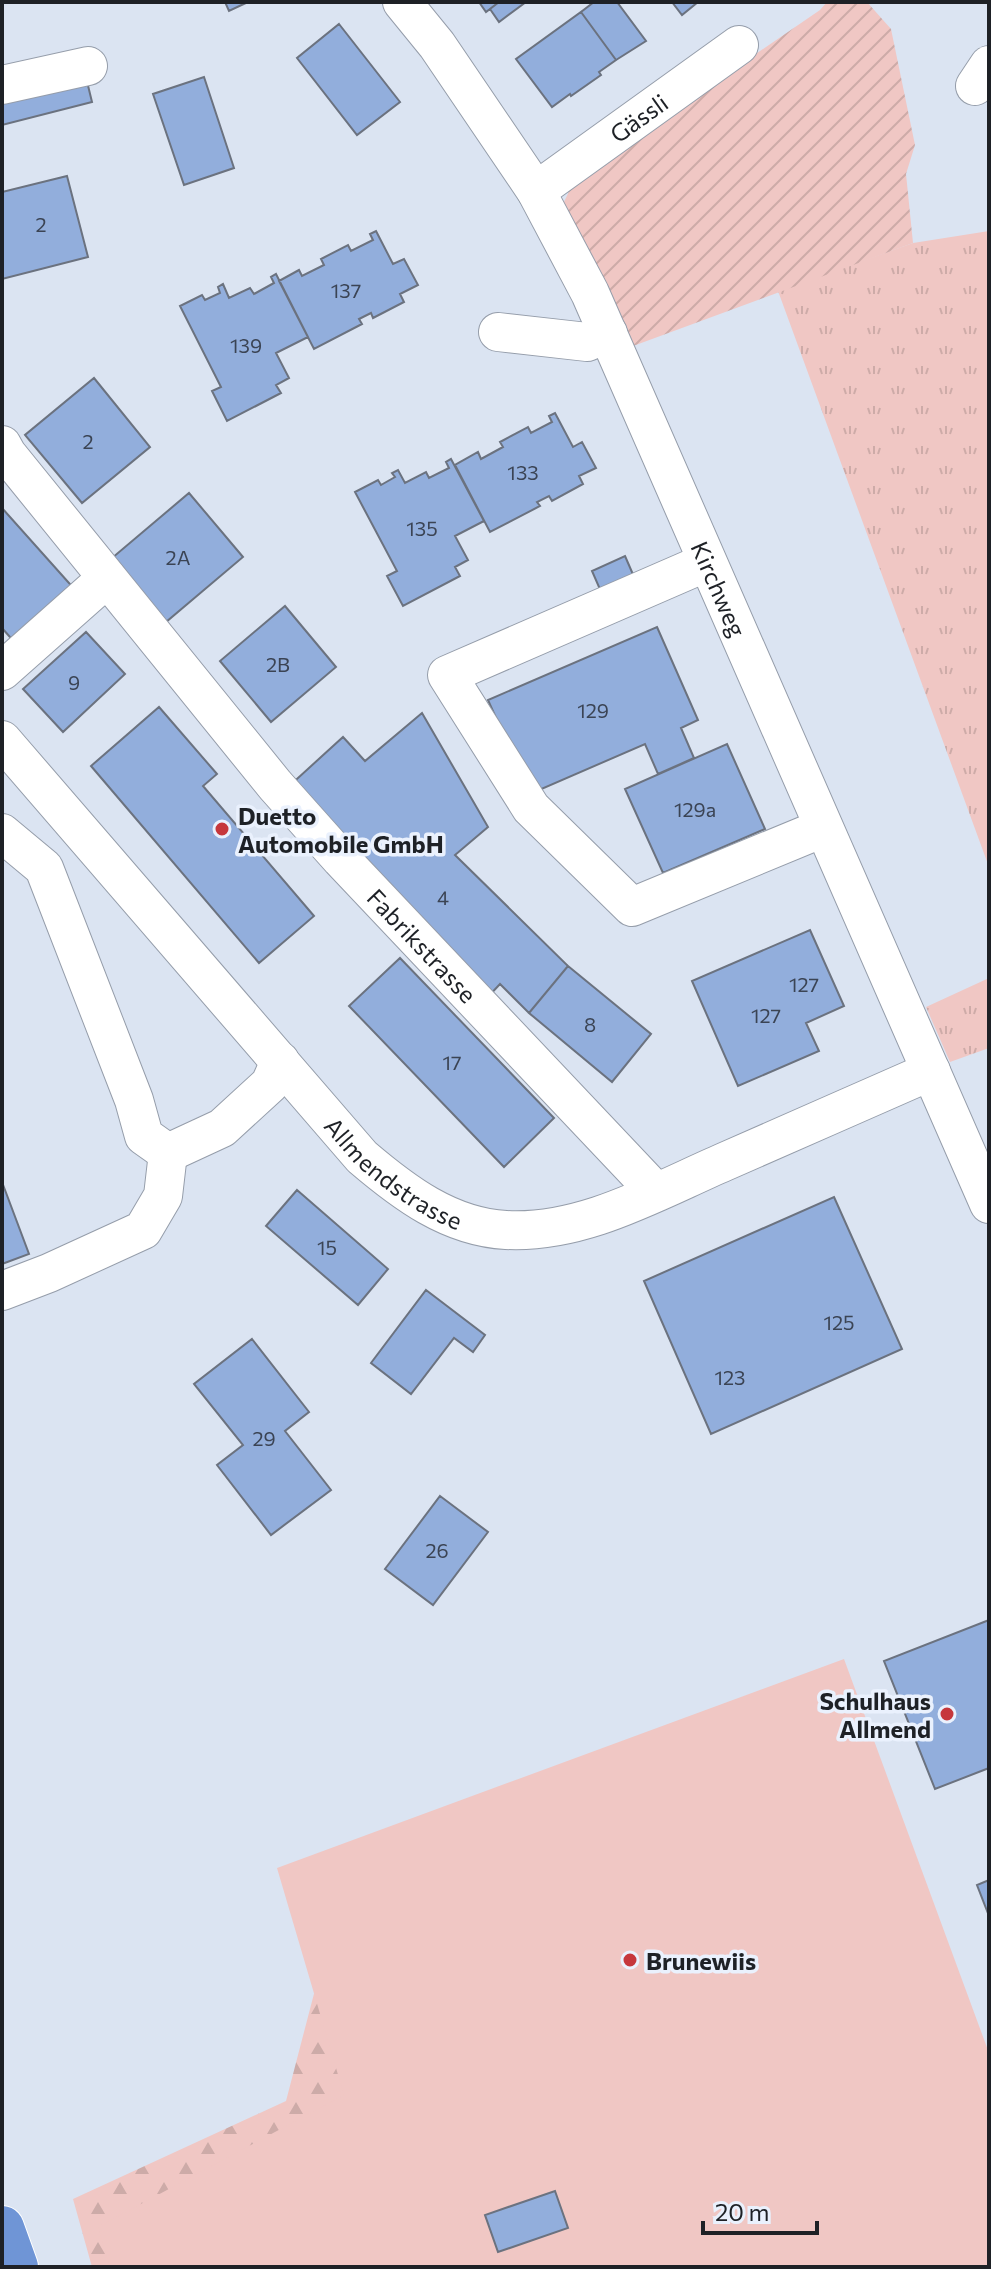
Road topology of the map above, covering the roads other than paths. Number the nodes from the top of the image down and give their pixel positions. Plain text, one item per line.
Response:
1 (402, 2) edge
2 (739, 45) dead end
3 (88, 66) dead end
4 (2, 85) edge
5 (536, 191) junction
6 (498, 332) dead end
7 (608, 333) junction
8 (2, 445) edge
9 (707, 562) junction
10 (107, 578) junction
11 (2, 671) edge
12 (2, 740) edge
13 (823, 828) junction
14 (2, 833) edge
15 (280, 1061) junction
16 (931, 1071) junction
17 (168, 1153) junction
18 (656, 1192) junction
19 (989, 1204) edge
20 (2, 1291) edge
21 (2, 2228) edge
22 (16, 2267) edge

1 - 5 street, Kirchweg
2 - 5 street, Gässli
3 - 4 street
5 - 7 street, Kirchweg
6 - 7 street
7 - 9 street, Kirchweg
8 - 10 street, Fabrikstrasse
9 - 13 street, Kirchweg
9 - 13 street
10 - 11 street
10 - 18 street, Fabrikstrasse
12 - 15 street, Allmendstrasse
13 - 16 street, Kirchweg
14 - 17 street
15 - 17 street
15 - 18 street, Allmendstrasse
16 - 18 street, Allmendstrasse
16 - 19 street, Kirchweg
17 - 20 street
21 - 22 highway

